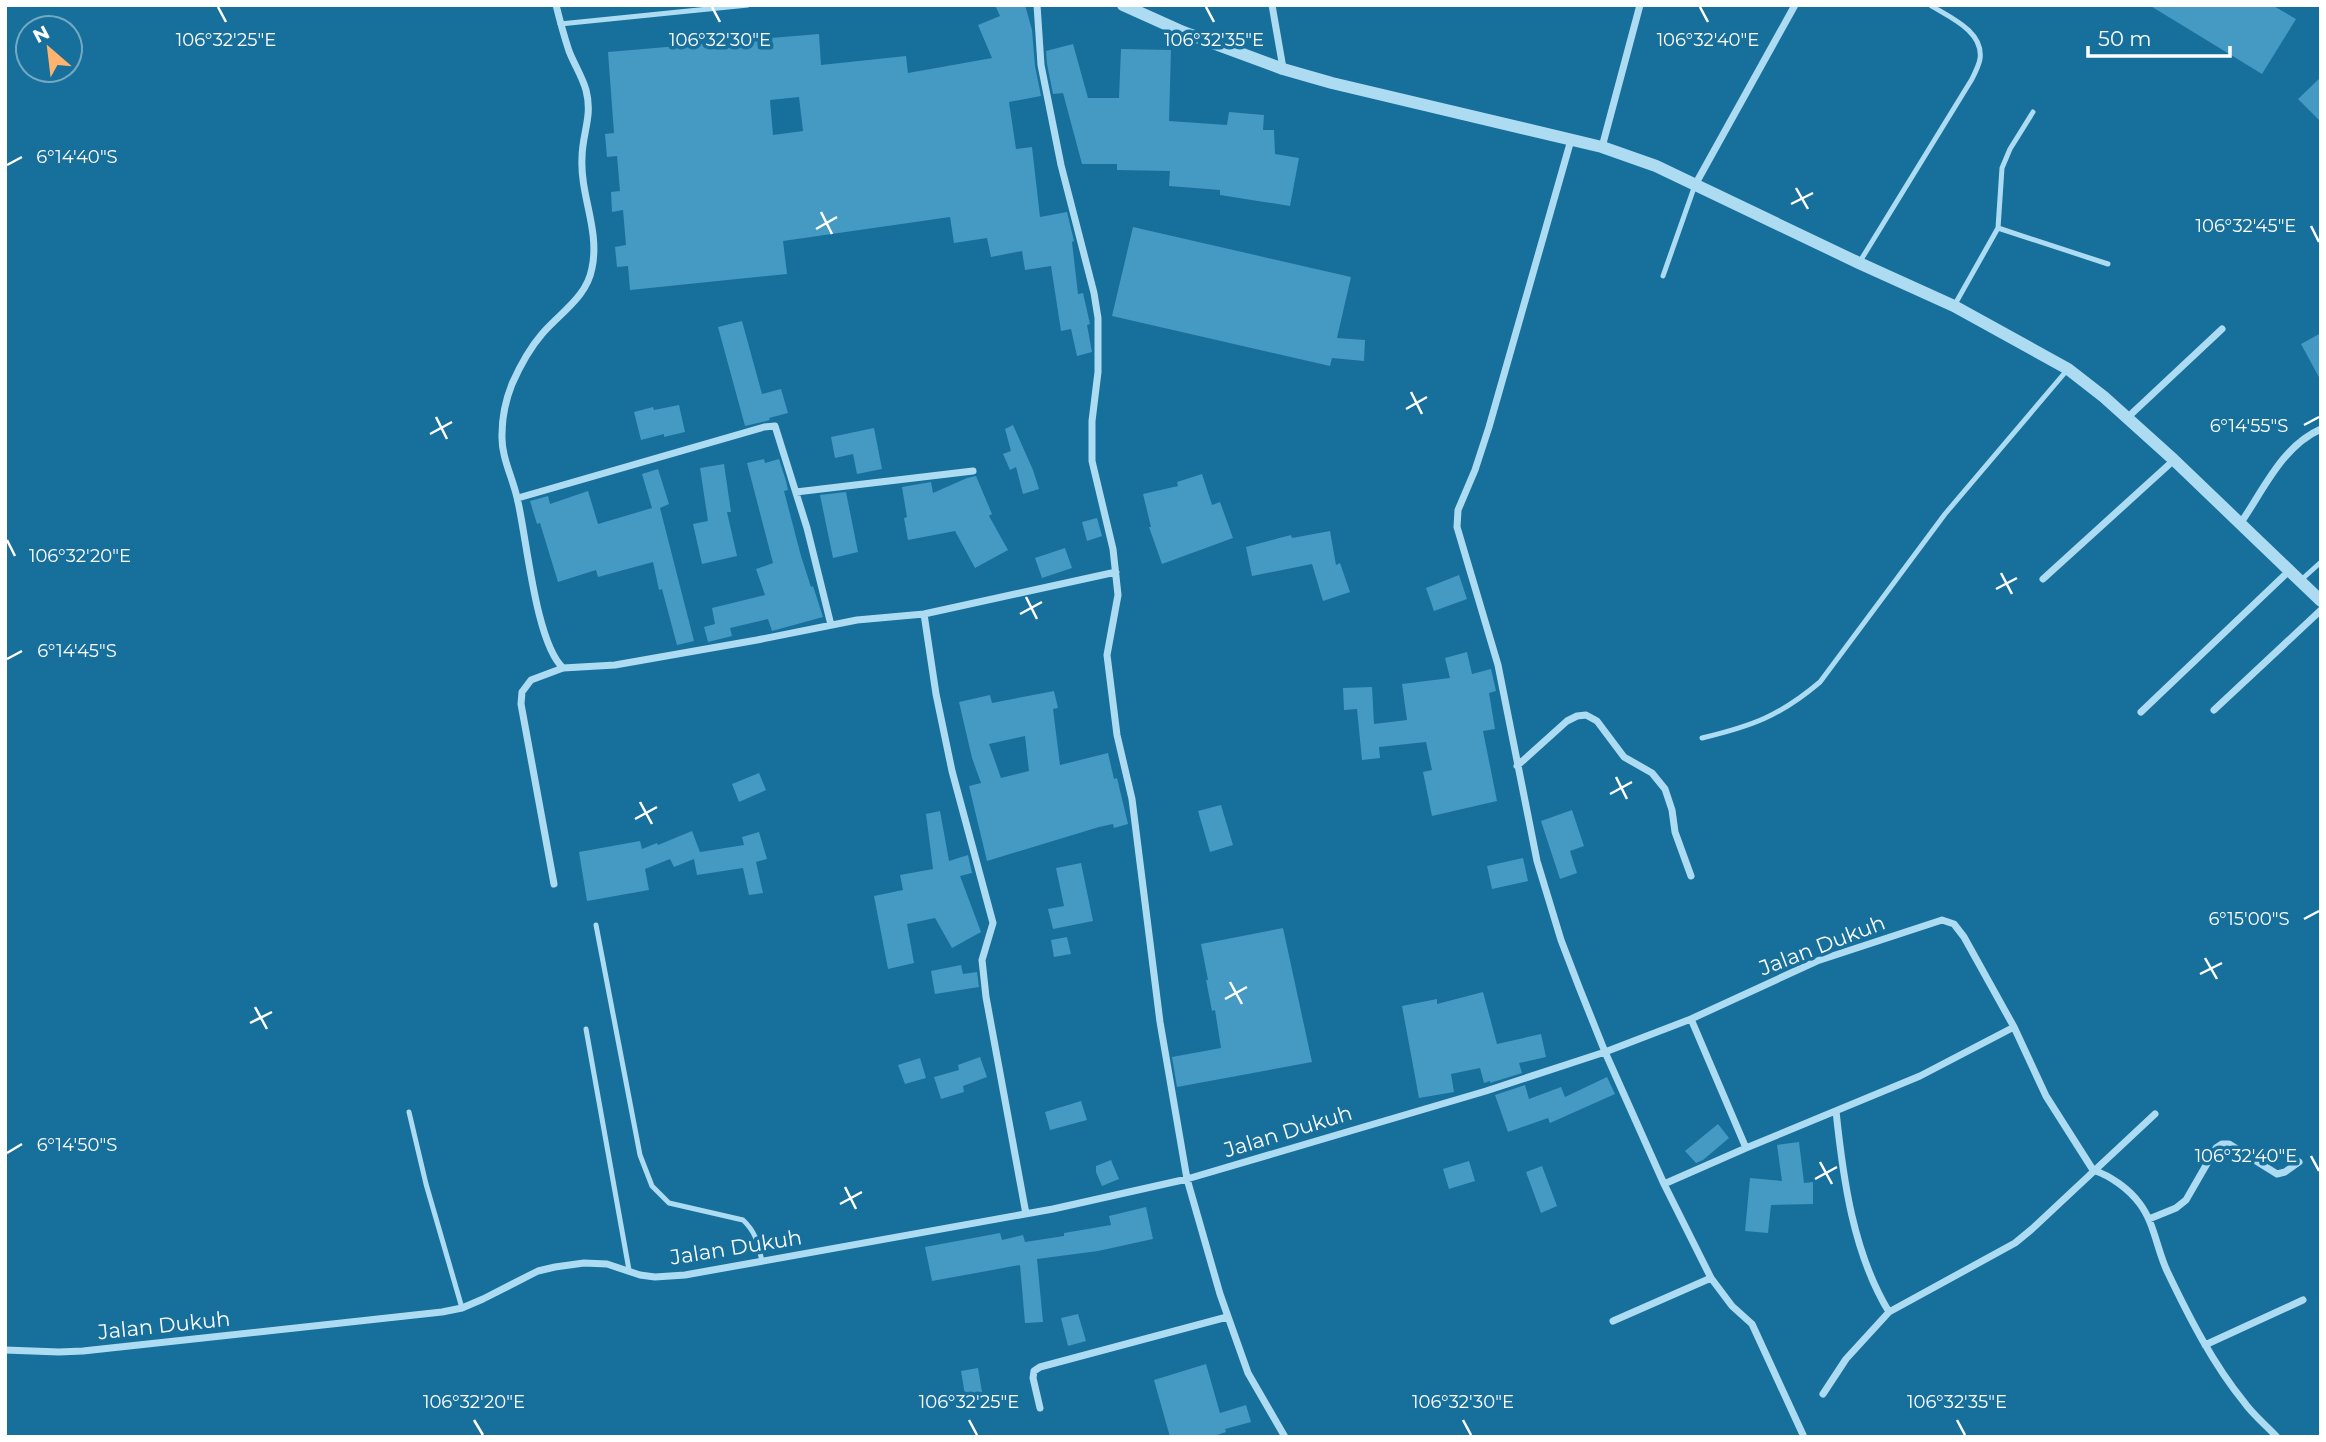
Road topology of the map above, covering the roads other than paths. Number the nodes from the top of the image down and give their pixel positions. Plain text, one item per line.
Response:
1 (556, 5) edge
2 (748, 5) edge
3 (1037, 5) edge
4 (1123, 5) edge
5 (1272, 5) edge
6 (1640, 5) edge
7 (1795, 5) edge
8 (1930, 5) edge
9 (1940, 8) edge
10 (561, 24) junction
11 (1283, 69) junction
12 (2033, 112) dead end
13 (1571, 140) junction
14 (1602, 147) junction
15 (1695, 185) junction
16 (1998, 229) junction
17 (1859, 263) junction
18 (2108, 264) dead end
19 (1663, 276) dead end
20 (1954, 306) junction
21 (2222, 329) dead end
22 (2068, 369) junction
23 (2127, 418) junction
24 (2321, 429) edge
25 (2174, 460) junction
26 (973, 471) dead end
27 (796, 492) junction
28 (518, 498) junction
29 (2240, 524) junction
30 (2321, 562) edge
31 (2288, 571) junction
32 (1116, 572) junction
33 (2043, 579) dead end
34 (2300, 581) junction
35 (2321, 601) edge
36 (2321, 610) edge
37 (924, 614) junction
38 (831, 625) junction
39 (563, 668) junction
40 (2214, 710) dead end
41 (2141, 712) dead end
42 (1702, 738) dead end
43 (1517, 766) junction
44 (1691, 876) dead end
45 (554, 884) dead end
46 (596, 925) dead end
47 (1691, 1019) junction
48 (2014, 1027) junction
49 (586, 1029) dead end
50 (1605, 1052) junction
51 (1836, 1111) junction
52 (409, 1112) dead end
53 (2155, 1114) dead end
54 (1746, 1148) junction
55 (2298, 1162) dead end
56 (2093, 1170) junction
57 (1187, 1179) junction
58 (1664, 1184) junction
59 (1026, 1214) junction
60 (2149, 1219) junction
61 (762, 1261) junction
62 (629, 1270) junction
63 (1711, 1278) junction
64 (2303, 1300) dead end
65 (462, 1308) junction
66 (1889, 1312) junction
67 (1227, 1317) junction
68 (1613, 1321) dead end
69 (2205, 1345) junction
70 (5, 1349) edge
71 (1823, 1394) dead end
72 (1040, 1408) dead end
73 (1801, 1436) edge
74 (1284, 1437) edge
75 (2277, 1437) edge

1 - 10 street
2 - 10 lane
3 - 32 street
4 - 11 street
5 - 11 street
6 - 14 street
7 - 15 street
8 - 9 lane
9 - 17 lane
10 - 28 street
11 - 13 street
12 - 16 lane
13 - 14 street
13 - 43 street
14 - 15 street
15 - 17 street
15 - 19 lane
16 - 18 lane
16 - 20 lane
17 - 20 street
20 - 22 street
21 - 23 street
22 - 23 street
22 - 42 lane
23 - 25 street
24 - 29 street
25 - 29 street
25 - 33 street
26 - 27 street
27 - 28 street
27 - 38 street
28 - 39 street
29 - 31 street
30 - 34 lane
31 - 34 street
31 - 41 street
32 - 37 street
32 - 57 street
34 - 35 street
36 - 40 street
37 - 38 street
37 - 59 street
38 - 39 street
39 - 45 street
43 - 44 street
43 - 50 street
46 - 61 lane
47 - 48 street, Jalan Dukuh
47 - 50 street, Jalan Dukuh
47 - 54 street
48 - 51 street
48 - 56 street, Jalan Dukuh
49 - 62 lane
50 - 57 street, Jalan Dukuh
50 - 58 street
51 - 54 street
51 - 66 street
52 - 65 lane
53 - 56 street
54 - 58 street
55 - 60 street
56 - 60 street, Jalan Dukuh
56 - 66 street
57 - 59 street, Jalan Dukuh
57 - 67 street
58 - 63 street
59 - 61 street, Jalan Dukuh
60 - 69 street, Jalan Dukuh
61 - 62 street, Jalan Dukuh
62 - 65 street, Jalan Dukuh
63 - 68 street
63 - 73 street
64 - 69 street
65 - 70 street, Jalan Dukuh
66 - 71 street
67 - 72 street
67 - 74 street
69 - 75 street, Jalan Dukuh

